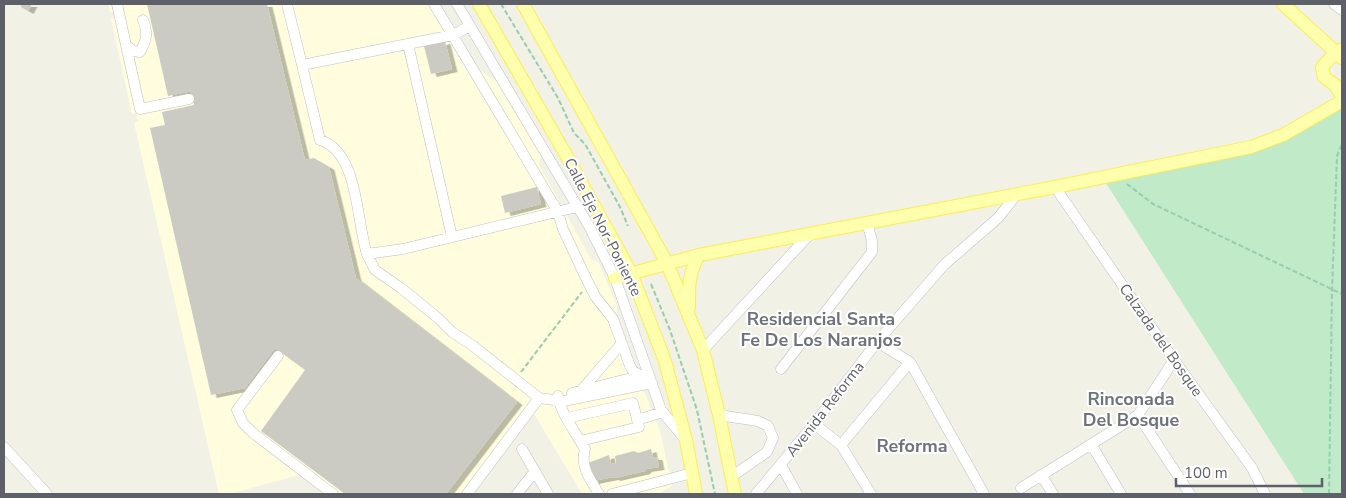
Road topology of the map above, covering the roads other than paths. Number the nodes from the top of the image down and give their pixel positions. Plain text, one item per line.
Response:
1 (116, 4) edge
2 (287, 4) edge
3 (434, 4) edge
4 (457, 4) edge
5 (479, 4) edge
6 (523, 4) edge
7 (1283, 4) edge
8 (1334, 4) edge
9 (1342, 10) edge
10 (144, 20) dead end
11 (469, 24) junction
12 (449, 35) junction
13 (408, 44) junction
14 (126, 46) junction
15 (1340, 53) edge
16 (302, 66) junction
17 (1342, 96) edge
18 (189, 99) dead end
19 (1342, 101) edge
20 (1055, 187) junction
21 (1017, 194) junction
22 (577, 207) junction
23 (558, 212) junction
24 (866, 222) junction
25 (810, 234) junction
26 (452, 237) junction
27 (367, 254) junction
28 (699, 255) junction
29 (668, 263) junction
30 (631, 273) junction
31 (615, 278) junction
32 (689, 316) junction
33 (877, 342) junction
34 (622, 343) junction
35 (703, 350) junction
36 (278, 356) dead end
37 (1174, 360) junction
38 (910, 362) junction
39 (781, 369) dead end
40 (647, 378) junction
41 (576, 396) junction
42 (539, 398) junction
43 (557, 399) junction
44 (663, 412) junction
45 (719, 415) junction
46 (1138, 415) junction
47 (568, 418) junction
48 (814, 424) junction
49 (636, 429) junction
50 (612, 433) junction
51 (686, 440) junction
52 (580, 441) junction
53 (620, 443) dead end
54 (1091, 444) junction
55 (841, 445) junction
56 (4, 447) edge
57 (522, 449) dead end
58 (781, 465) junction
59 (535, 471) junction
60 (692, 473) junction
61 (1041, 475) junction
62 (731, 477) junction
63 (1021, 488) dead end
64 (47, 494) edge
65 (333, 494) edge
66 (467, 494) edge
67 (517, 494) edge
68 (548, 494) edge
69 (599, 494) edge
70 (612, 494) edge
71 (696, 494) edge
72 (734, 494) edge
73 (756, 494) edge
74 (797, 494) edge
75 (871, 494) edge
76 (984, 494) edge
77 (1053, 494) edge
78 (1121, 494) edge
79 (1190, 494) edge
80 (1265, 494) edge

1 - 14 street
2 - 16 street
3 - 12 street
4 - 11 street
5 - 30 main road, Calle Eje Nor-Poniente
6 - 29 main road
7 - 15 main road
8 - 9 street
10 - 14 street
11 - 12 street
11 - 22 street
12 - 13 street
12 - 23 street
13 - 16 street
13 - 26 street
14 - 18 street
15 - 17 main road
16 - 27 street
19 - 20 main road
20 - 21 main road
20 - 37 street, Calzada del Bosque
21 - 24 main road
21 - 33 street, Avenida Reforma
22 - 23 street
22 - 31 street
23 - 26 street
23 - 34 street
24 - 25 main road
24 - 39 street
25 - 28 main road
25 - 35 street
26 - 27 street
27 - 42 street
28 - 29 main road
28 - 32 main road
29 - 30 main road
29 - 32 main road
30 - 31 main road
30 - 51 main road, Calle Eje Nor-Poniente
31 - 40 street
32 - 35 main road
33 - 38 street
33 - 48 street, Avenida Reforma
34 - 40 street
34 - 41 street
35 - 45 main road
36 - 65 street
37 - 46 street
37 - 80 street, Calzada del Bosque
38 - 55 street
38 - 76 street
40 - 41 street
40 - 44 street
41 - 43 street
42 - 43 street
42 - 66 street
43 - 47 street
44 - 49 street
44 - 51 street
45 - 62 main road
45 - 62 street
46 - 54 street
46 - 79 street
47 - 49 street
47 - 52 street
48 - 55 street
48 - 58 street, Avenida Reforma
49 - 50 street
50 - 52 street
50 - 53 street
51 - 60 main road, Calle Eje Nor-Poniente
52 - 69 street
54 - 61 street
54 - 78 street
55 - 75 street
56 - 64 street
57 - 59 street
58 - 73 street, Avenida Reforma
58 - 74 street
59 - 67 street
59 - 68 street
60 - 70 street
60 - 71 main road, Calle Eje Nor-Poniente
61 - 63 street
61 - 77 street
62 - 72 main road

